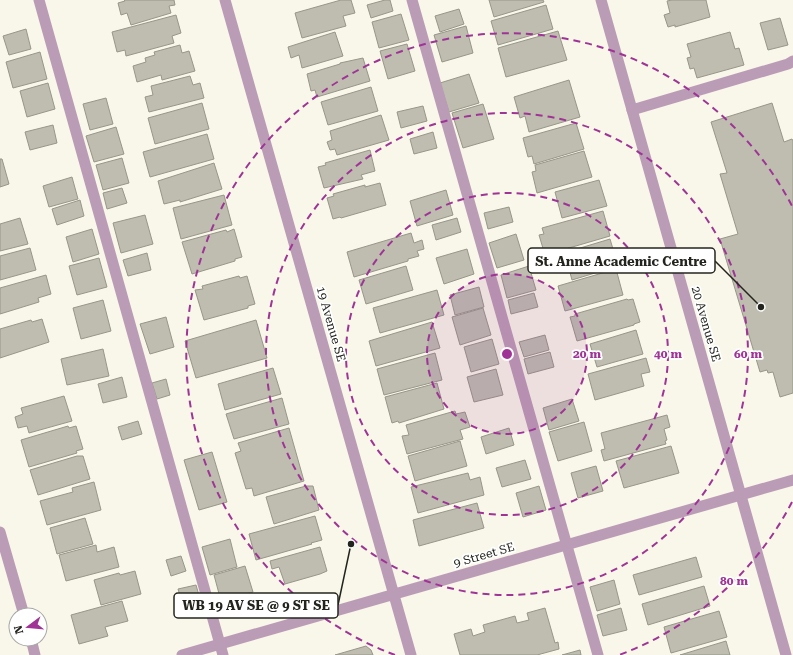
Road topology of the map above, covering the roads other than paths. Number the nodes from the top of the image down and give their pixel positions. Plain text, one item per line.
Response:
1 (39, 0) edge
2 (225, 0) edge
3 (412, 0) edge
4 (601, 0) edge
5 (793, 61) edge
6 (632, 110) junction
7 (793, 480) edge
8 (741, 494) junction
9 (0, 532) edge
10 (568, 544) junction
11 (395, 594) junction
12 (22, 607) edge
13 (220, 644) junction
14 (182, 655) edge
15 (223, 655) edge
16 (411, 655) edge
17 (598, 655) edge
18 (786, 655) edge

1 - 13 street
2 - 11 street, 19 Avenue SE
3 - 10 street
4 - 6 street, 20 Avenue SE
5 - 6 street
6 - 8 street, 20 Avenue SE
7 - 8 street, 9 Street SE
8 - 10 street, 9 Street SE
8 - 18 street, 20 Avenue SE
9 - 12 street
10 - 11 street, 9 Street SE
10 - 17 street
11 - 13 street, 9 Street SE
11 - 16 street, 19 Avenue SE
13 - 14 street, 9 Street SE
13 - 15 street

